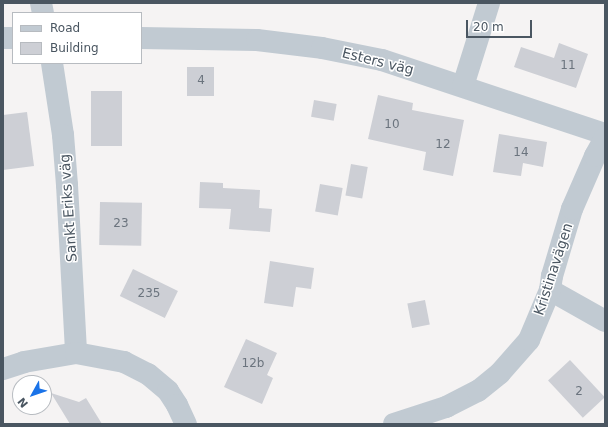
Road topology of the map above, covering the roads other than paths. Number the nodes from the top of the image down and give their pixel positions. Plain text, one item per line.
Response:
1 (489, 3) edge
2 (142, 38) edge
3 (52, 64) edge
4 (464, 86) junction
5 (605, 134) edge
6 (605, 138) edge
7 (550, 290) junction
8 (605, 322) edge
9 (76, 353) junction
10 (3, 369) edge
11 (186, 424) edge
12 (394, 424) edge

1 - 4 street
2 - 4 street, Esters väg
3 - 9 street, Sankt Eriks väg
4 - 5 street, Esters väg
6 - 7 street, Kristinavägen
7 - 8 street
7 - 12 street, Kristinavägen
9 - 10 street
9 - 11 street

